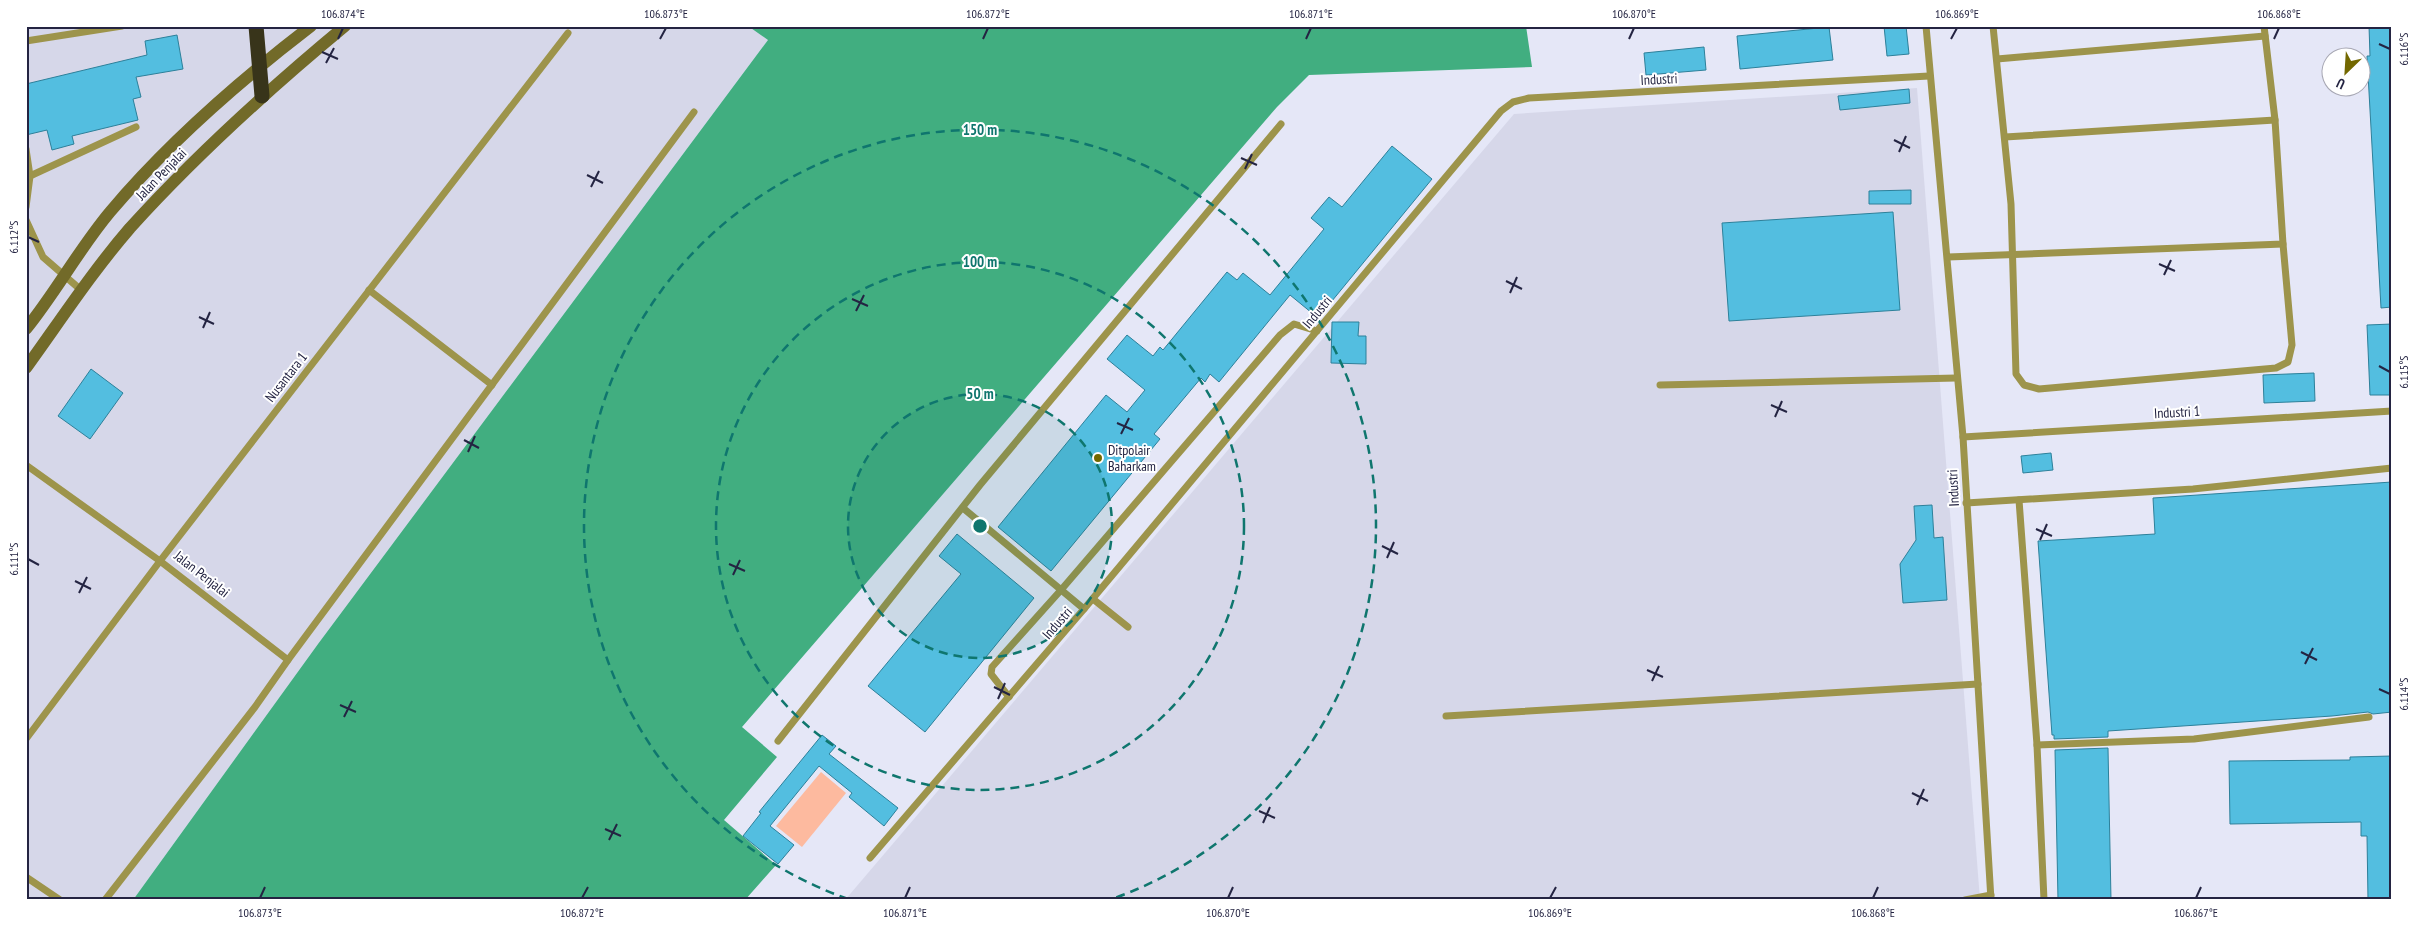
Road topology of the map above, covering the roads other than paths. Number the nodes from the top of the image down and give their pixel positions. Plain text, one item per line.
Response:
1 (122, 26) edge
2 (256, 26) edge
3 (310, 26) edge
4 (345, 26) edge
5 (1926, 26) edge
6 (1993, 26) edge
7 (2264, 26) edge
8 (568, 33) dead end
9 (2265, 36) junction
10 (26, 41) edge
11 (1998, 59) junction
12 (260, 65) junction
13 (1929, 76) junction
14 (262, 96) junction
15 (694, 112) dead end
16 (2275, 120) junction
17 (1281, 124) dead end
18 (136, 127) dead end
19 (2005, 137) junction
20 (26, 149) edge
21 (30, 176) junction
22 (26, 207) edge
23 (26, 220) edge
24 (2283, 244) junction
25 (2013, 256) junction
26 (1948, 257) junction
27 (64, 276) junction
28 (81, 290) junction
29 (369, 290) junction
30 (26, 329) edge
31 (1317, 331) junction
32 (26, 368) edge
33 (1956, 378) junction
34 (492, 384) junction
35 (1660, 385) dead end
36 (2392, 411) edge
37 (1963, 437) junction
38 (26, 465) edge
39 (2392, 468) edge
40 (2019, 500) junction
41 (1966, 503) junction
42 (963, 508) junction
43 (160, 561) junction
44 (1061, 590) junction
45 (1093, 599) junction
46 (1084, 609) junction
47 (1128, 627) dead end
48 (288, 660) junction
49 (1978, 684) junction
50 (1009, 697) junction
51 (1446, 716) dead end
52 (2369, 717) dead end
53 (26, 740) edge
54 (778, 741) dead end
55 (2037, 746) junction
56 (870, 858) dead end
57 (26, 877) edge
58 (1991, 898) edge
59 (60, 900) edge
60 (105, 900) edge
61 (1965, 900) edge
62 (2044, 900) edge

1 - 10 lane
2 - 12 highway
3 - 12 street, Jalan Penjalai
4 - 14 street, Jalan Penjalai
5 - 13 lane, Industri
6 - 11 lane
7 - 9 lane
8 - 29 lane, Nusantara 1
9 - 11 lane
9 - 16 lane
11 - 19 lane
12 - 14 highway
12 - 27 street, Jalan Penjalai
13 - 26 lane, Industri
13 - 31 lane, Industri
14 - 28 street, Jalan Penjalai
15 - 34 lane
16 - 19 lane
16 - 24 lane
17 - 42 lane
18 - 21 lane
19 - 25 lane
20 - 21 lane
21 - 22 lane
23 - 27 lane
24 - 25 lane
24 - 25 lane
25 - 26 lane
26 - 33 lane, Industri
27 - 28 lane
27 - 30 street, Jalan Penjalai
28 - 32 street, Jalan Penjalai
29 - 34 lane
29 - 43 lane, Nusantara 1
31 - 44 lane
31 - 45 lane, Industri
33 - 35 lane
33 - 37 lane, Industri
34 - 48 lane
36 - 37 lane, Industri 1
37 - 41 lane, Industri
38 - 43 lane, Jalan Penjalai
39 - 40 lane
40 - 41 lane
40 - 55 lane
41 - 49 lane, Industri
42 - 44 lane
42 - 54 lane
43 - 48 lane, Jalan Penjalai
43 - 53 lane, Nusantara 1
44 - 46 lane
44 - 50 lane
45 - 46 lane, Industri
45 - 47 lane
46 - 50 lane, Industri
48 - 60 lane
49 - 51 lane
49 - 58 lane, Industri
50 - 56 lane, Industri
52 - 55 lane
55 - 62 lane
57 - 59 lane
58 - 61 lane

